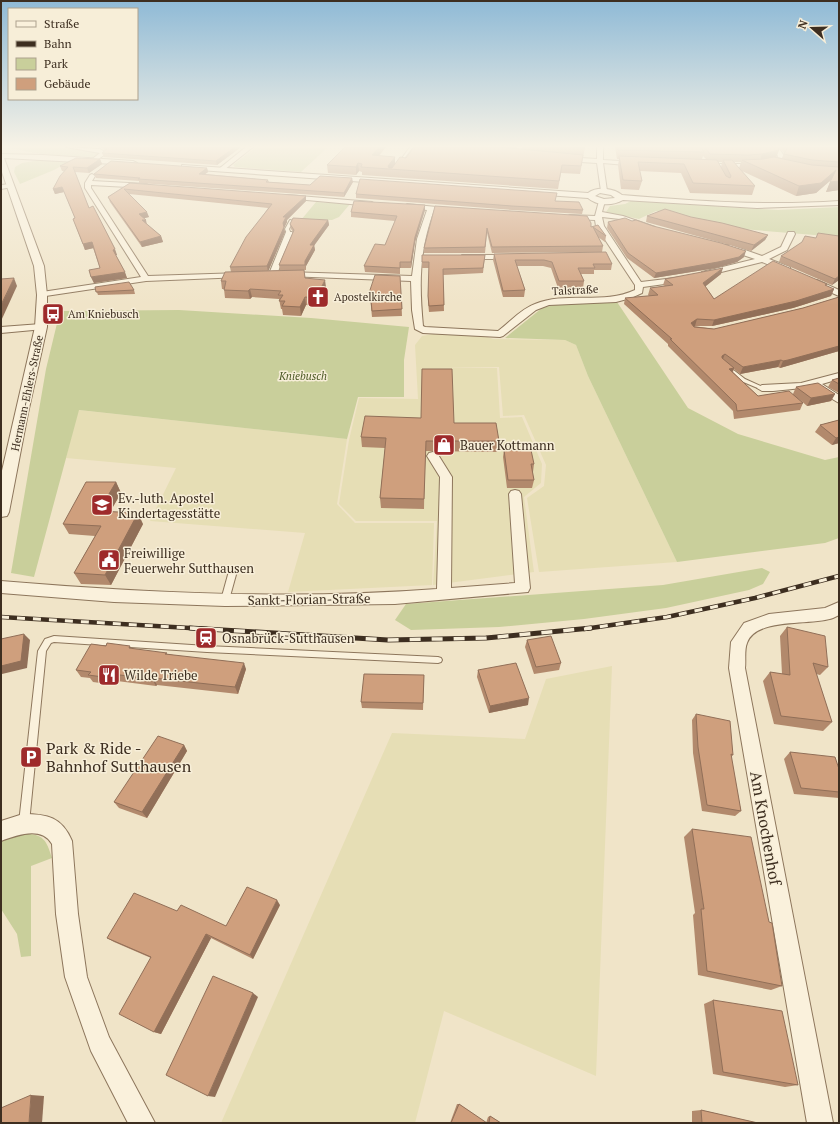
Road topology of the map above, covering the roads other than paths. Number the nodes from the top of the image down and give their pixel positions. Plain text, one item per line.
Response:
1 (12, 199) edge
2 (95, 199) edge
3 (323, 199) edge
4 (596, 199) edge
5 (617, 199) edge
6 (652, 199) edge
7 (602, 201) junction
8 (839, 203) edge
9 (376, 204) edge
10 (400, 206) edge
11 (432, 208) junction
12 (461, 210) edge
13 (559, 216) edge
14 (598, 216) junction
15 (291, 221) edge
16 (662, 230) edge
17 (289, 234) joint
18 (790, 234) dead end
19 (723, 245) edge
20 (454, 257) edge
21 (521, 257) edge
22 (763, 259) junction
23 (798, 274) edge
24 (250, 275) edge
25 (146, 279) junction
26 (414, 279) junction
27 (811, 280) edge
28 (640, 284) junction
29 (839, 293) edge
30 (42, 295) junction
31 (41, 327) junction
32 (1, 330) edge
33 (723, 364) edge
34 (839, 376) edge
35 (813, 384) junction
36 (762, 388) joint
37 (839, 400) edge
38 (433, 456) dead end
39 (515, 494) dead end
40 (1, 512) edge
41 (233, 571) dead end
42 (1, 587) edge
43 (444, 594) junction
44 (224, 600) junction
45 (839, 608) edge
46 (438, 660) dead end
47 (23, 824) junction
48 (1, 831) edge
49 (142, 1123) edge
50 (820, 1123) edge

1 - 30 street, Hermann-Ehlers-Straße
2 - 25 street
3 - 9 street
4 - 7 street
5 - 7 street
6 - 8 street
7 - 14 street
10 - 11 street
11 - 12 street
11 - 26 street
13 - 14 street
14 - 16 street
14 - 28 street
15 - 17 lane
17 - 26 street
18 - 22 street
19 - 22 street
20 - 21 street
22 - 23 street
22 - 28 street
24 - 25 street
25 - 30 street
26 - 28 street, Talstraße
27 - 29 street
30 - 31 street, Hermann-Ehlers-Straße
31 - 32 street
31 - 40 street, Hermann-Ehlers-Straße
33 - 36 lane
34 - 35 street
35 - 36 street
35 - 37 street
38 - 43 street
39 - 43 street, Sankt-Florian-Straße
41 - 44 lane
42 - 44 street, Sankt-Florian-Straße
43 - 44 street, Sankt-Florian-Straße
45 - 50 street, Am Knochenhof
46 - 47 lane
47 - 48 street
47 - 49 street

